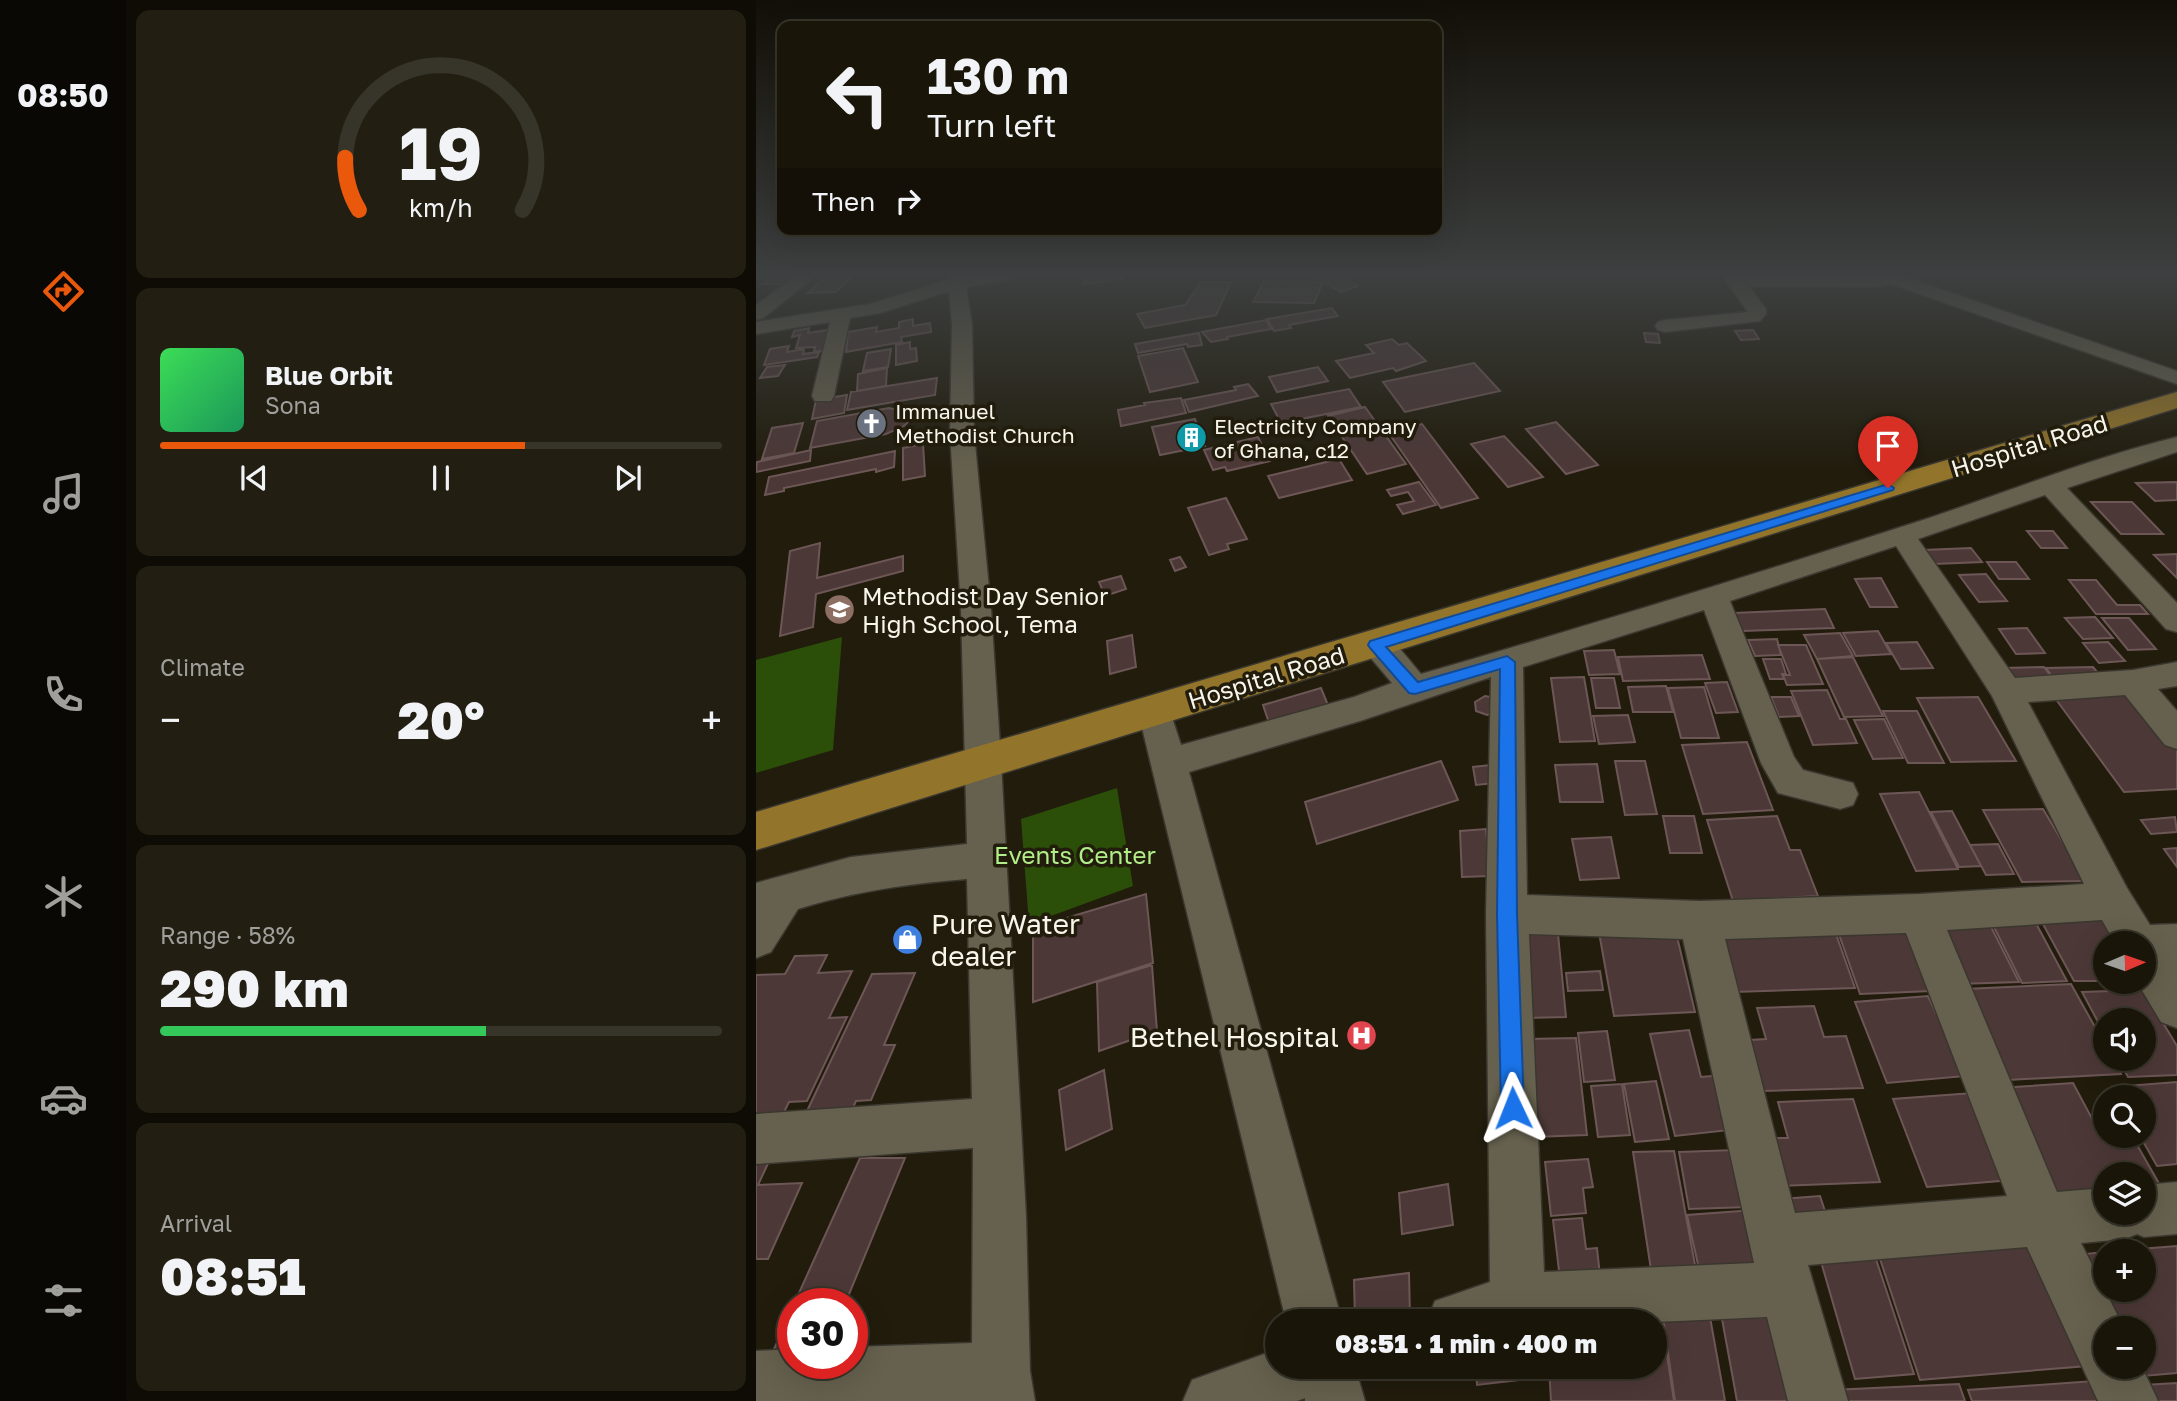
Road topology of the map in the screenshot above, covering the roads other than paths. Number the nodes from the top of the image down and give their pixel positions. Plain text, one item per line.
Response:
1 (835, 341) edge
2 (962, 341) edge
3 (2074, 341) edge
4 (2177, 378) edge
5 (823, 396) dead end
6 (2177, 400) edge
7 (2177, 444) edge
8 (2049, 484) junction
9 (1902, 535) junction
10 (1713, 595) junction
11 (2177, 622) edge
12 (1375, 645) junction
13 (1507, 662) junction
14 (2177, 674) edge
15 (2133, 682) junction
16 (1415, 688) junction
17 (2006, 691) junction
18 (1155, 711) junction
19 (2177, 735) edge
20 (983, 761) junction
21 (1170, 764) junction
22 (1840, 794) dead end
23 (756, 831) edge
24 (986, 860) junction
25 (771, 897) edge
26 (2113, 901) junction
27 (1919, 912) junction
28 (1507, 914) junction
29 (1700, 920) junction
30 (2131, 931) edge
31 (756, 938) edge
32 (2177, 944) edge
33 (2156, 945) edge
34 (2156, 972) edge
35 (2177, 1006) edge
36 (996, 1122) junction
37 (756, 1139) edge
38 (2177, 1208) edge
39 (2156, 1210) edge
40 (2093, 1216) edge
41 (2042, 1220) junction
42 (1782, 1265) junction
43 (1518, 1301) junction
44 (1311, 1309) edge
45 (1493, 1309) edge
46 (2093, 1327) edge
47 (1276, 1379) edge
48 (1329, 1379) edge
49 (2118, 1379) edge
50 (756, 1380) edge
51 (1003, 1386) edge
52 (1213, 1401) edge
53 (1335, 1401) edge
54 (1818, 1401) edge
55 (2128, 1401) edge

1 - 5 street
2 - 20 street
3 - 4 street
6 - 12 main road, Hospital Road
7 - 8 street
8 - 9 street
8 - 11 street
9 - 10 street
9 - 17 street
10 - 13 street
10 - 22 street
12 - 16 street
12 - 18 main road, Hospital Road
13 - 16 street
13 - 28 street
14 - 15 street
15 - 17 street
15 - 19 street
16 - 21 street
17 - 26 street
18 - 20 main road, Hospital Road
18 - 21 street
20 - 23 main road, Hospital Road
20 - 24 street
21 - 44 street
24 - 25 street
24 - 36 street
25 - 31 street
26 - 27 street
26 - 30 street
27 - 29 street
27 - 41 street
28 - 29 street
28 - 43 street
29 - 42 street
32 - 33 street
34 - 35 street
36 - 37 street
36 - 51 street
38 - 39 street
40 - 41 street
41 - 42 street
41 - 46 street
42 - 43 street
42 - 54 street
43 - 45 street
47 - 52 street
48 - 53 street
49 - 55 street
50 - 51 street

